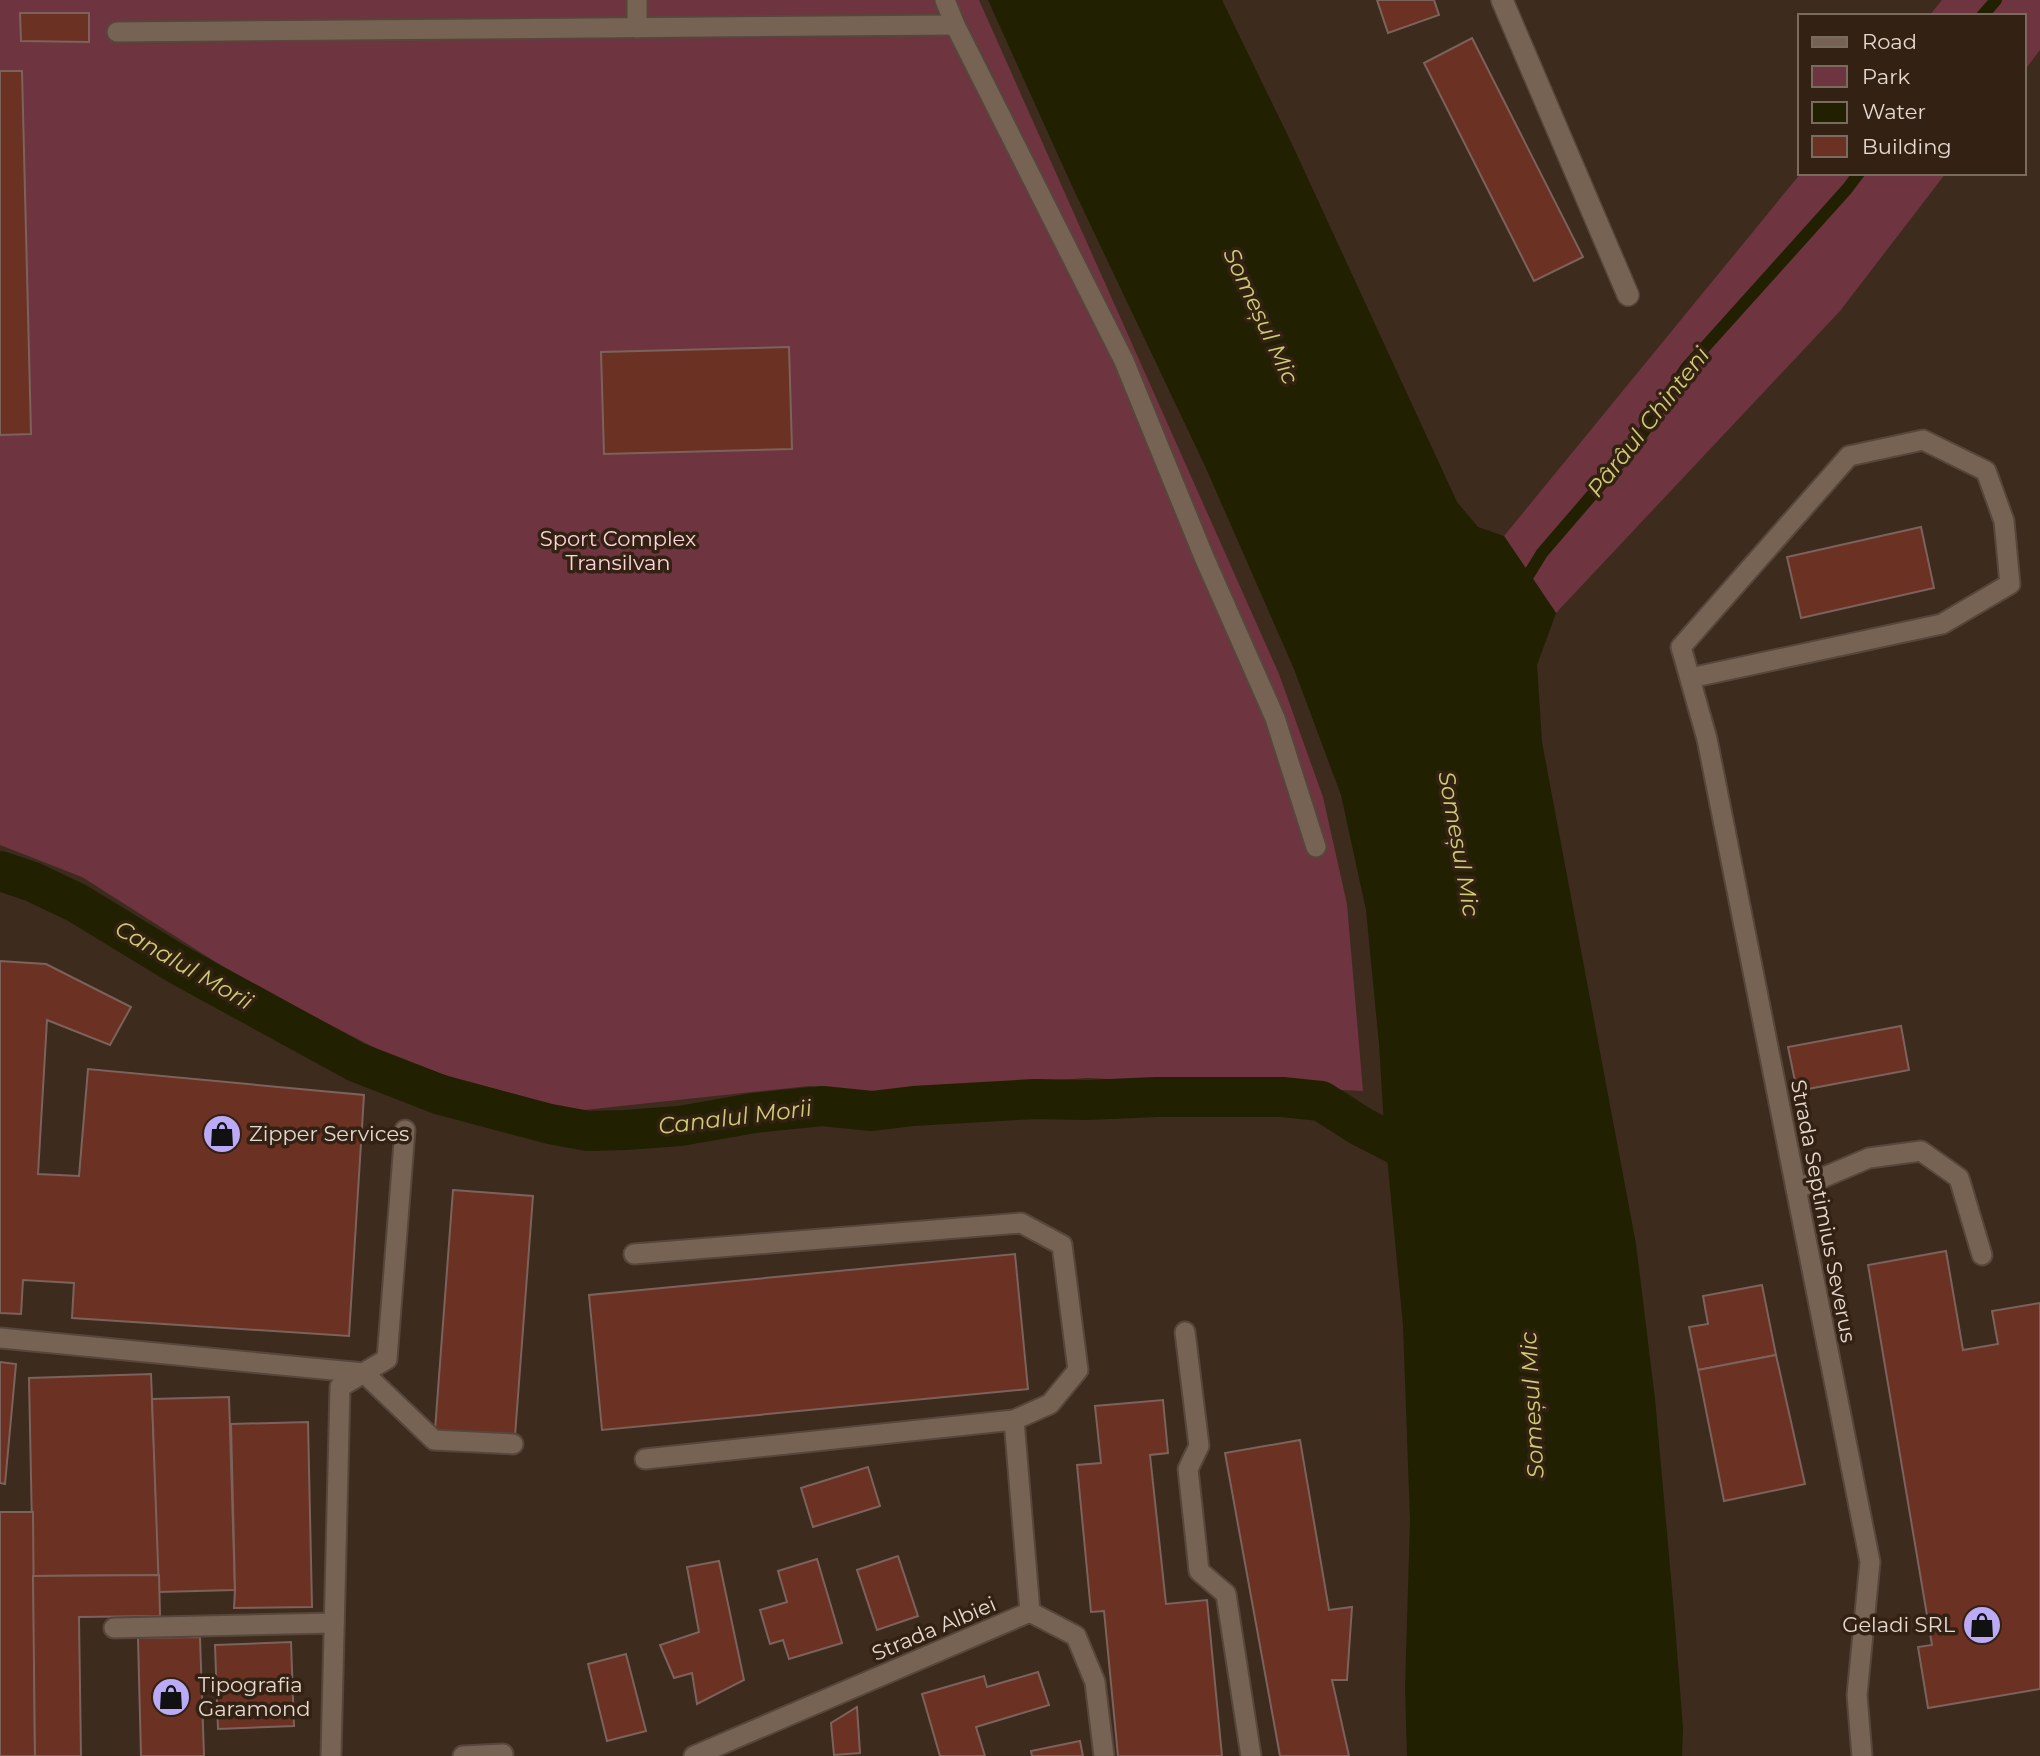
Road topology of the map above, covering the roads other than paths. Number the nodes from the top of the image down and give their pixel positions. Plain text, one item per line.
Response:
1 (637, 0) edge
2 (945, 0) edge
3 (1502, 0) edge
4 (956, 25) junction
5 (638, 28) junction
6 (117, 32) dead end
7 (1628, 295) dead end
8 (1690, 678) junction
9 (1316, 847) dead end
10 (405, 1130) dead end
11 (1796, 1189) junction
12 (634, 1254) dead end
13 (1982, 1255) dead end
14 (1185, 1332) dead end
15 (0, 1338) edge
16 (364, 1373) junction
17 (1014, 1420) junction
18 (513, 1444) dead end
19 (645, 1459) dead end
20 (1030, 1612) junction
21 (334, 1623) junction
22 (114, 1628) dead end
23 (503, 1754) edge
24 (331, 1756) edge
25 (463, 1756) edge
26 (694, 1756) edge
27 (1104, 1756) edge
28 (1251, 1756) edge
29 (1862, 1756) edge

1 - 5 lane
2 - 4 lane
3 - 7 street
4 - 5 lane
4 - 9 lane
5 - 6 lane
8 - 8 lane, Strada Septimius Severus
8 - 11 lane, Strada Septimius Severus
10 - 16 lane
11 - 13 lane
11 - 29 lane, Strada Septimius Severus
12 - 17 lane
14 - 28 lane
15 - 16 lane
16 - 18 lane
16 - 21 lane
17 - 19 lane
17 - 20 lane
20 - 26 lane, Strada Albiei
20 - 27 lane, Strada Albiei
21 - 22 lane
21 - 24 lane
23 - 25 lane

